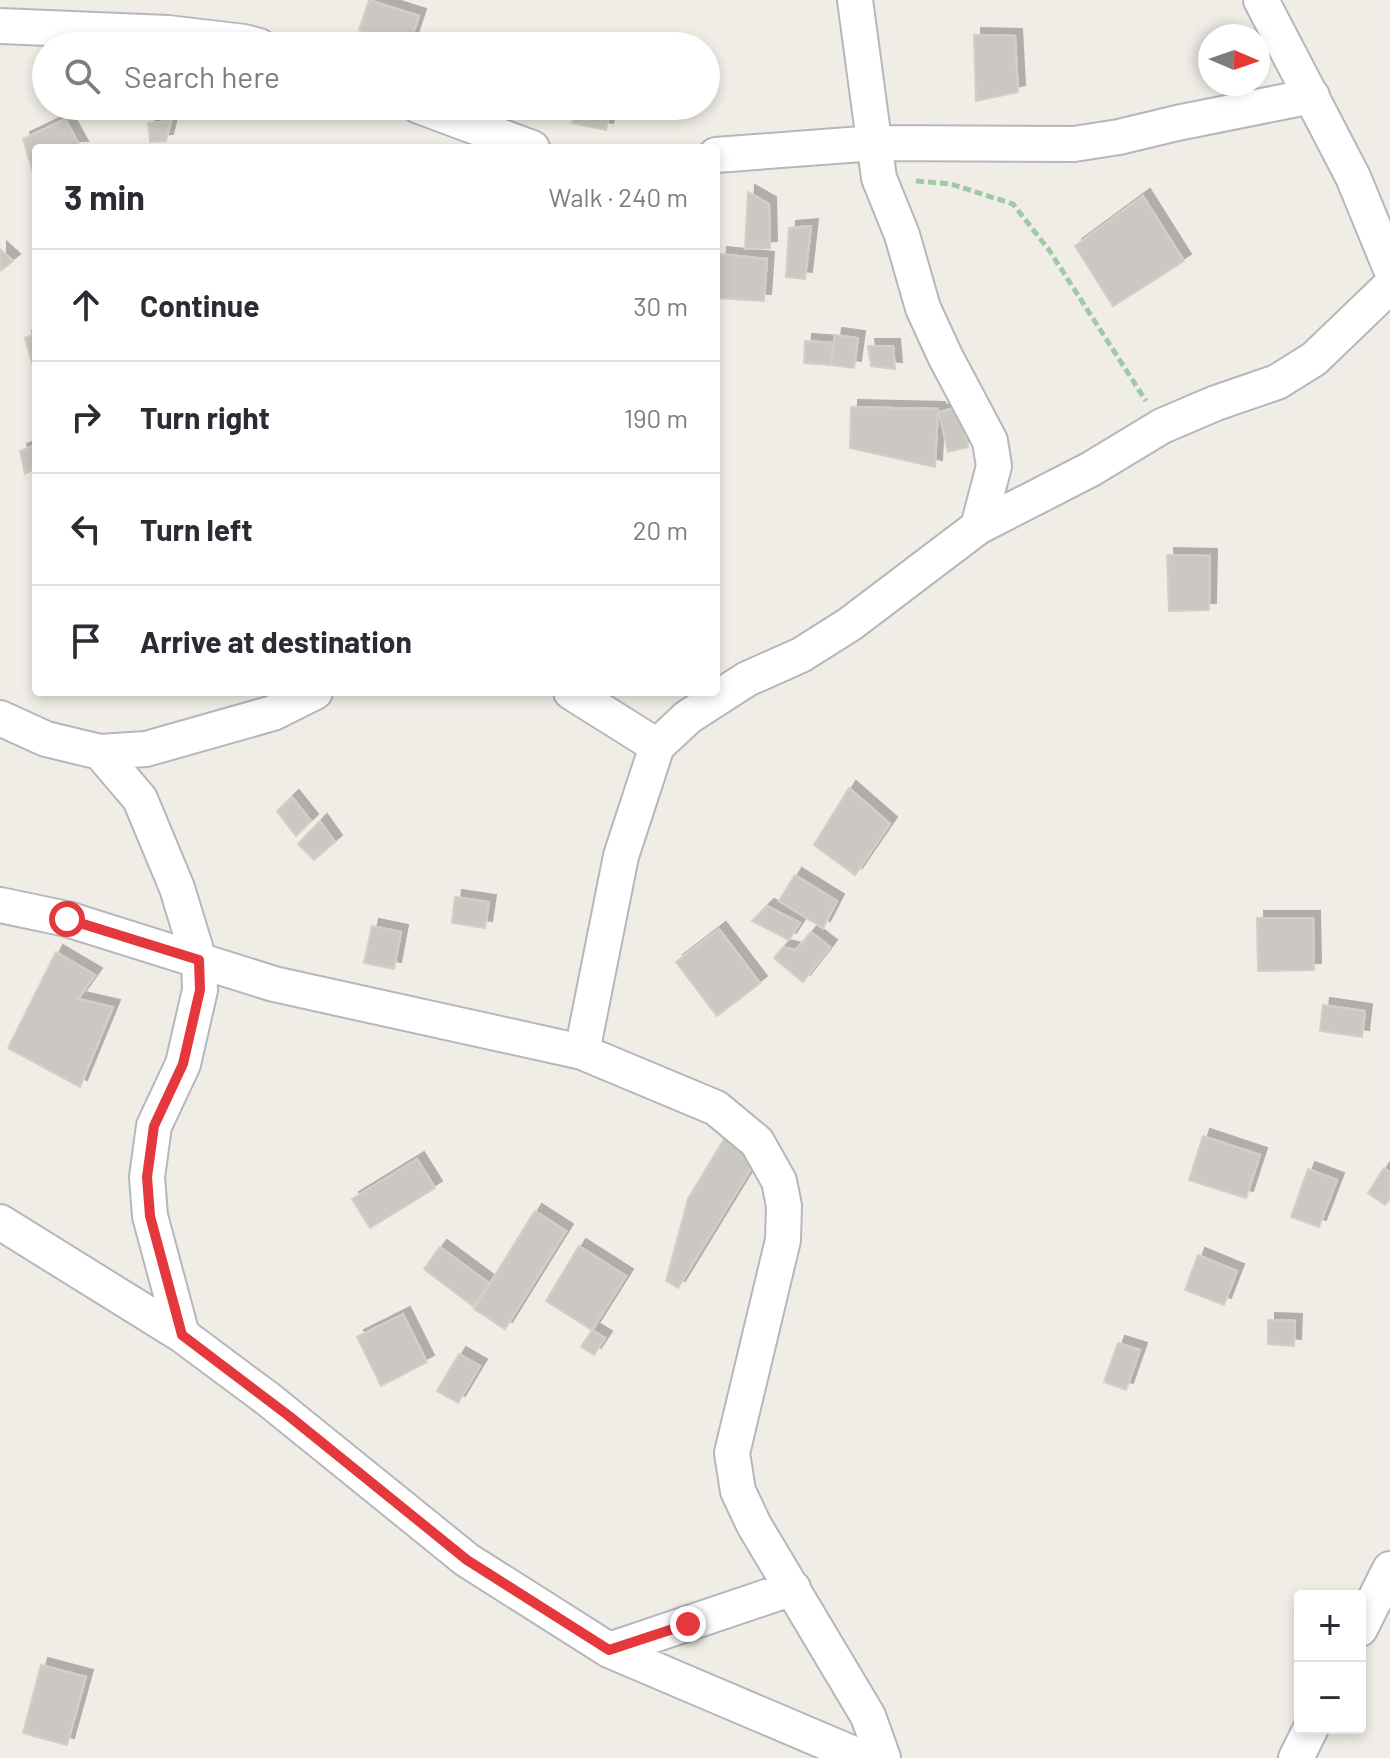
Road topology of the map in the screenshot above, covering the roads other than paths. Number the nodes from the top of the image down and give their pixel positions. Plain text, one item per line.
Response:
1 (855, 0) edge
2 (1261, 0) edge
3 (35, 14) edge
4 (0, 26) edge
5 (161, 32) edge
6 (1312, 96) junction
7 (457, 120) edge
8 (875, 143) junction
9 (521, 144) edge
10 (720, 155) edge
11 (1390, 267) edge
12 (1390, 286) edge
13 (978, 527) junction
14 (307, 696) edge
15 (577, 696) edge
16 (0, 718) edge
17 (657, 746) junction
18 (100, 752) junction
19 (0, 905) edge
20 (199, 960) junction
21 (582, 1052) junction
22 (0, 1222) edge
23 (182, 1335) junction
24 (1390, 1569) edge
25 (793, 1588) junction
26 (1366, 1617) edge
27 (609, 1650) junction
28 (1308, 1734) edge
29 (863, 1758) edge
30 (883, 1758) edge
31 (1296, 1758) edge

1 - 8 street
2 - 6 street
3 - 4 street
3 - 5 street
6 - 8 street
6 - 11 street
7 - 9 street
8 - 10 street
8 - 13 street
12 - 13 street
13 - 17 street
14 - 18 street
15 - 17 street
16 - 18 street
17 - 21 street
18 - 20 street
19 - 20 street
20 - 21 street
20 - 23 street
21 - 25 street
22 - 23 street
23 - 27 street
24 - 26 street
25 - 27 street
25 - 30 street
27 - 29 street
28 - 31 street

